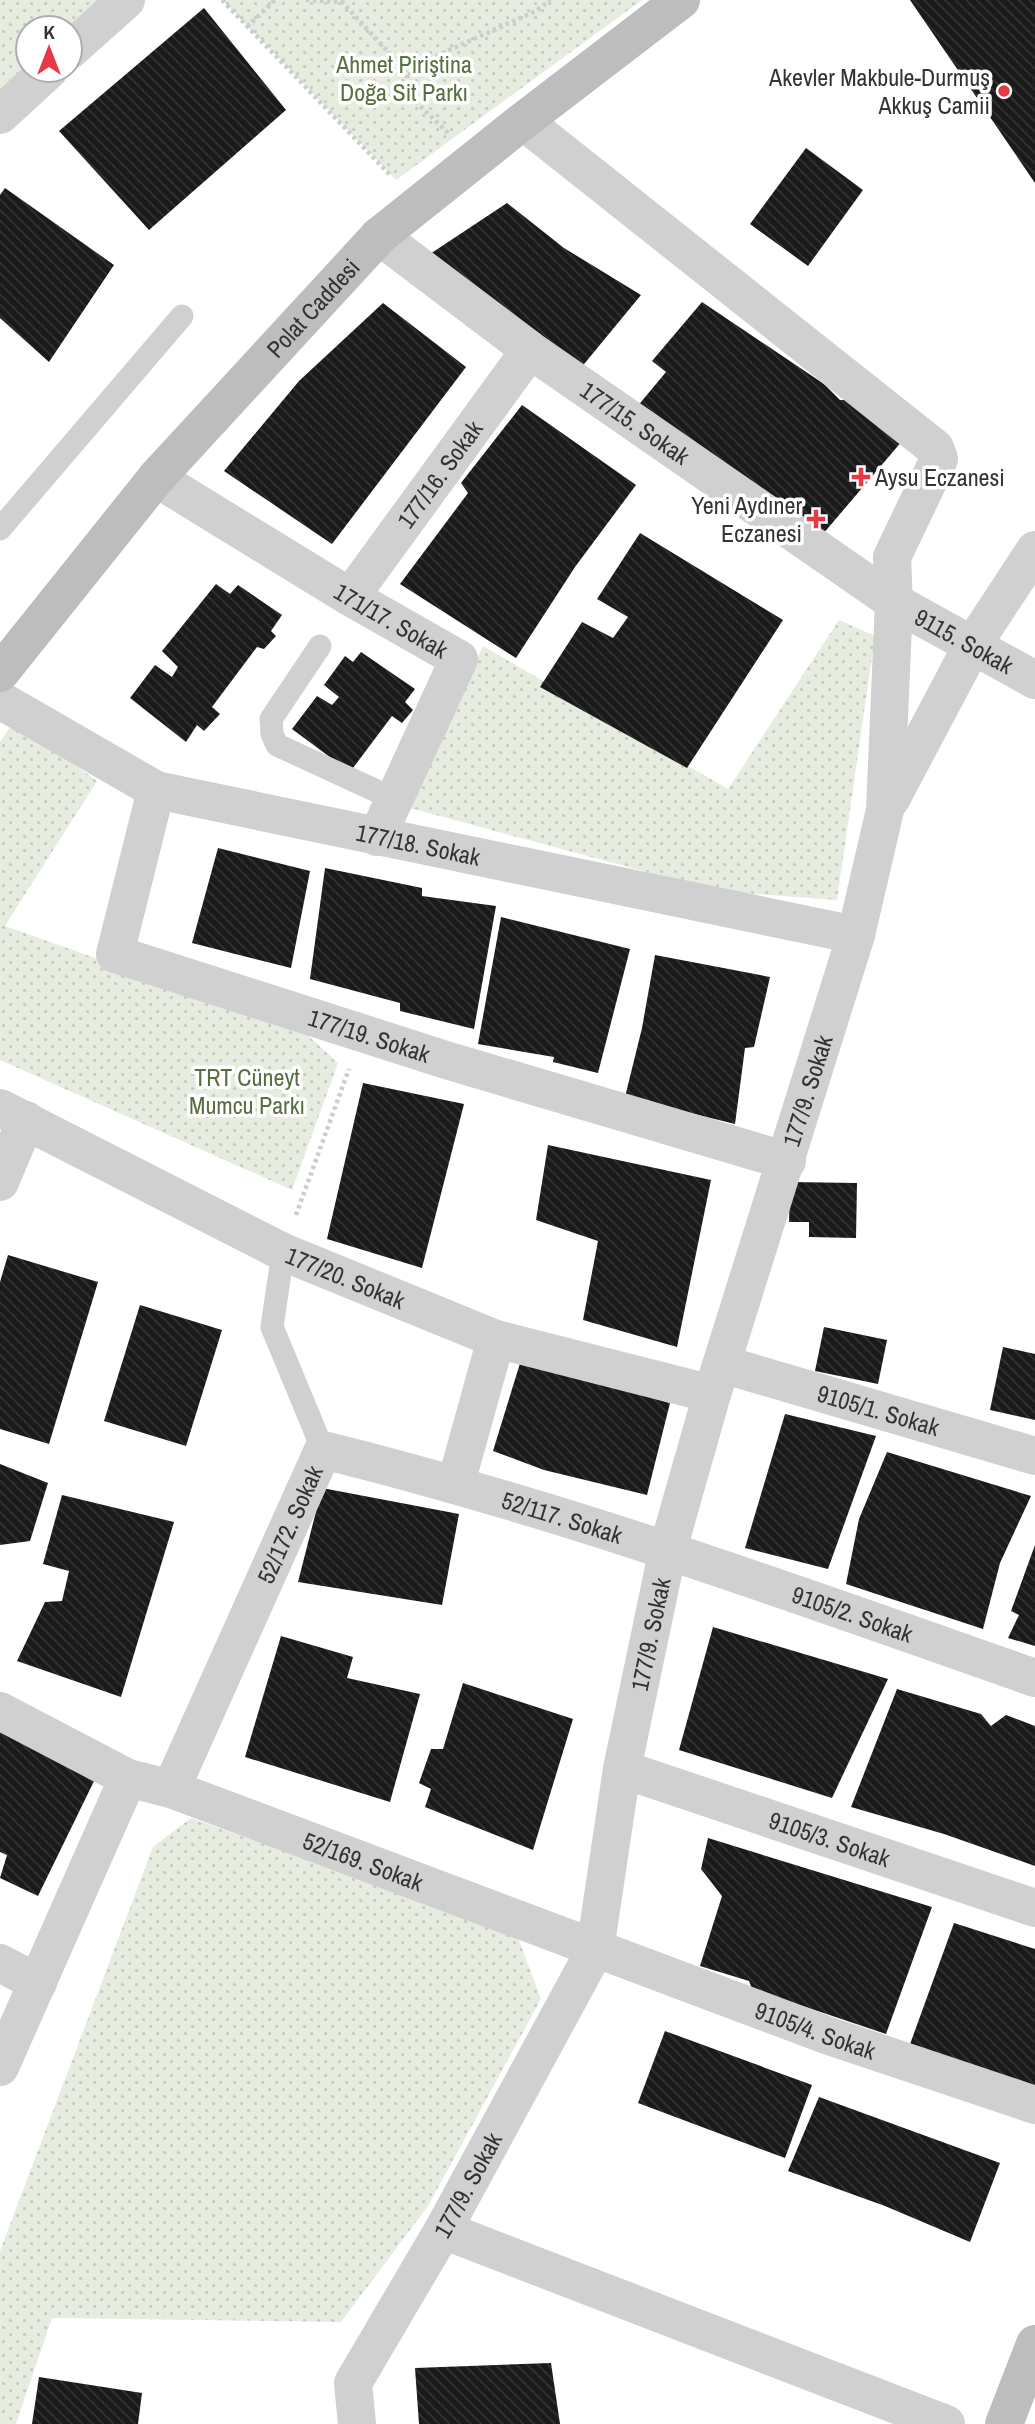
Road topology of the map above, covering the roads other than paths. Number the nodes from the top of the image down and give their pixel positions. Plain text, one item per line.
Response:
1 (681, 0) edge
2 (113, 11) edge
3 (84, 37) edge
4 (34, 84) edge
5 (0, 115) edge
6 (523, 121) junction
7 (379, 236) junction
8 (182, 316) dead end
9 (530, 349) junction
10 (156, 478) junction
11 (0, 529) edge
12 (1035, 550) edge
13 (350, 597) junction
14 (894, 602) junction
15 (320, 646) dead end
16 (972, 646) junction
17 (0, 673) edge
18 (1035, 680) edge
19 (0, 700) edge
20 (156, 790) junction
21 (394, 799) junction
22 (885, 810) junction
23 (377, 837) junction
24 (856, 935) junction
25 (13, 1114) edge
26 (787, 1161) junction
27 (0, 1182) edge
28 (283, 1252) junction
29 (496, 1339) junction
30 (717, 1379) junction
31 (323, 1450) junction
32 (1035, 1455) edge
33 (456, 1483) junction
34 (668, 1549) junction
35 (1035, 1678) edge
36 (0, 1712) edge
37 (622, 1769) junction
38 (128, 1778) junction
39 (171, 1789) junction
40 (1035, 1908) edge
41 (595, 1950) junction
42 (0, 1963) edge
43 (38, 1983) junction
44 (0, 2067) edge
45 (1035, 2105) edge
46 (443, 2230) junction
47 (1035, 2344) edge
48 (357, 2424) edge
49 (946, 2424) edge
50 (1004, 2424) edge

1 - 6 main road, Polat Caddesi
2 - 3 street
4 - 5 street
6 - 7 main road, Polat Caddesi
6 - 14 street, 177/9. Sokak
7 - 9 street, 177/15. Sokak
7 - 10 main road, Polat Caddesi
8 - 11 lane
9 - 13 street, 177/16. Sokak
9 - 14 street, 177/15. Sokak
10 - 13 street, 171/17. Sokak
10 - 17 main road, Polat Caddesi
12 - 16 street, 177/9. Sokak
13 - 21 street, 171/17. Sokak
14 - 16 street, 9115. Sokak
14 - 22 street, 177/9. Sokak
15 - 21 lane
16 - 18 street, 9115. Sokak
16 - 22 street, 177/9. Sokak
19 - 20 street, 177/18. Sokak
20 - 23 street, 177/18. Sokak
20 - 26 street, 177/19. Sokak
21 - 23 street, 171/17. Sokak
22 - 24 street, 177/9. Sokak
23 - 24 street, 177/18. Sokak
24 - 26 street, 177/9. Sokak
25 - 27 street
25 - 28 street, 177/20. Sokak
26 - 30 street, 177/9. Sokak
28 - 29 street, 177/20. Sokak
28 - 31 lane, 52/172. Sokak
29 - 30 street, 177/20. Sokak
29 - 33 street
30 - 32 street, 9105/1. Sokak
30 - 34 street, 177/9. Sokak
31 - 33 street, 52/117. Sokak
31 - 39 street, 52/172. Sokak
33 - 34 street, 52/117. Sokak
34 - 35 street, 9105/2. Sokak
34 - 37 street, 177/9. Sokak
36 - 38 street, 52/169. Sokak
37 - 40 street, 9105/3. Sokak
37 - 41 street, 177/9. Sokak
38 - 39 street, 52/169. Sokak
38 - 43 street
39 - 41 street, 52/169. Sokak
41 - 45 street, 9105/4. Sokak
41 - 46 street, 177/9. Sokak
42 - 43 street
43 - 44 street
46 - 48 street, 177/9. Sokak
46 - 49 street
47 - 50 main road

